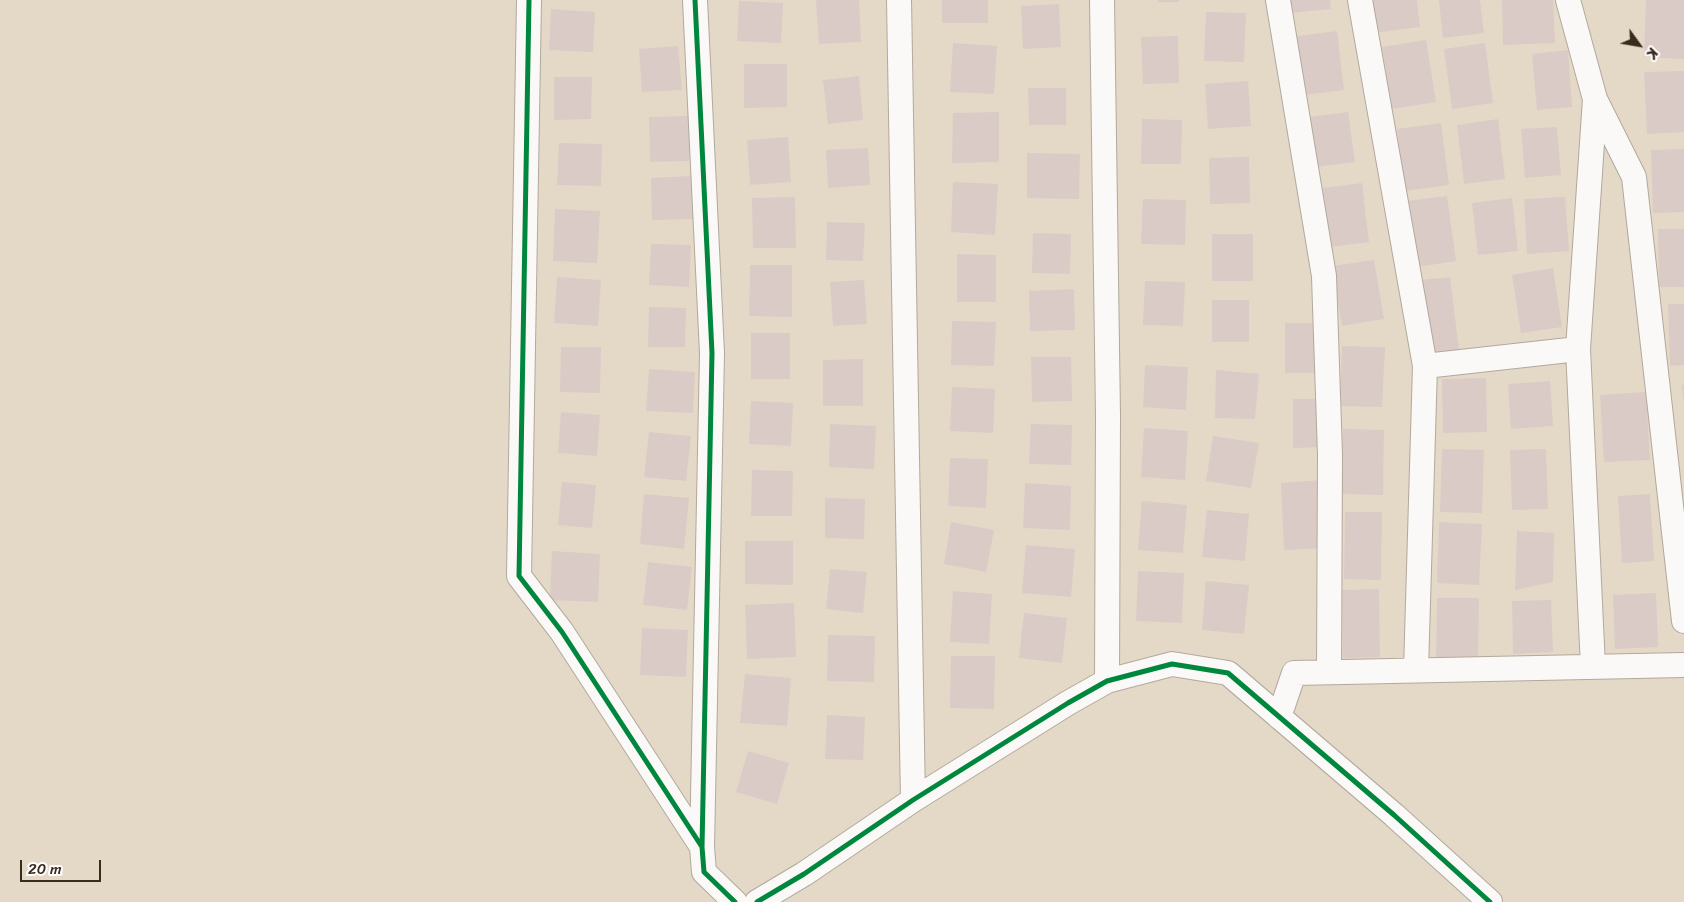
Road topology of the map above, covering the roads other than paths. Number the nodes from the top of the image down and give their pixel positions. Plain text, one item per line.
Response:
1 (529, 0) edge
2 (695, 0) edge
3 (899, 0) edge
4 (1102, 0) edge
5 (1278, 0) edge
6 (1360, 0) edge
7 (1568, 0) edge
8 (1595, 99) junction
9 (1578, 349) junction
10 (1425, 366) junction
11 (1684, 621) edge
12 (1684, 665) edge
13 (1593, 667) junction
14 (1416, 670) junction
15 (1329, 672) junction
16 (1107, 681) junction
17 (1279, 717) junction
18 (913, 800) junction
19 (702, 847) junction
20 (735, 902) edge
21 (757, 902) edge
22 (1490, 902) edge

1 - 19 street
2 - 19 street
3 - 18 street
4 - 16 street
5 - 15 street
6 - 10 street
7 - 8 street
8 - 9 street
8 - 11 street
9 - 10 street
9 - 13 street
10 - 14 street
12 - 13 street
13 - 14 street
14 - 15 street
15 - 17 street
16 - 17 street
16 - 18 street
17 - 22 street
18 - 21 street
19 - 20 street

